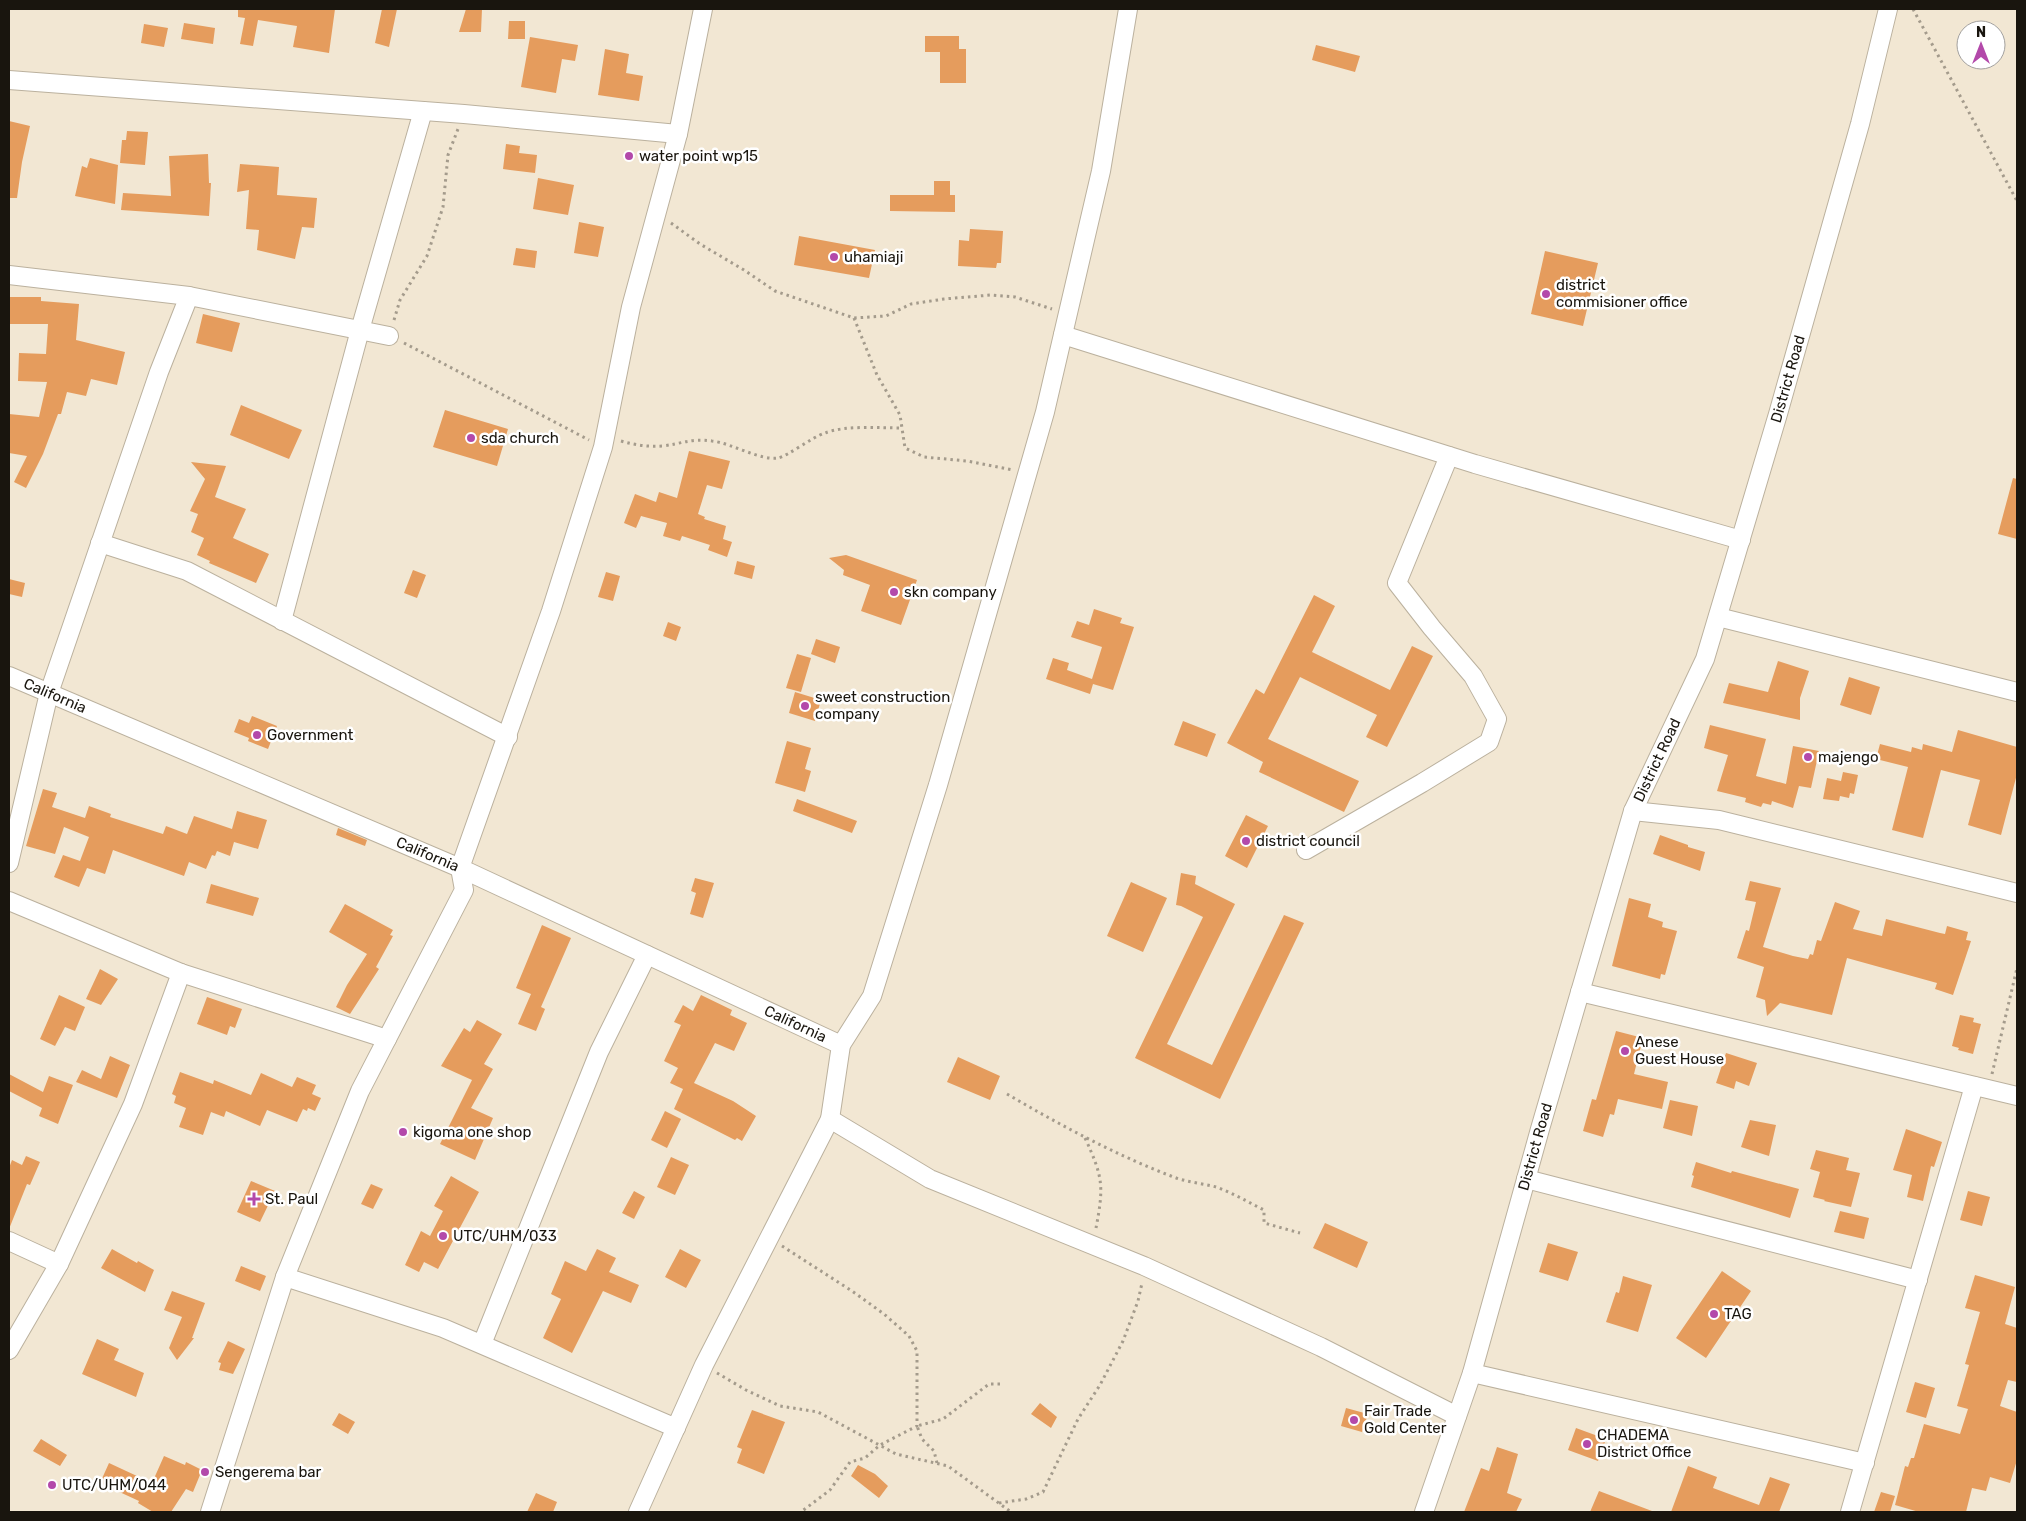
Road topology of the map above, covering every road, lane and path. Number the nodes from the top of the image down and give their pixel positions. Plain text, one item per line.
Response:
1 (703, 9) edge
2 (1128, 9) edge
3 (1888, 9) edge
4 (1913, 9) edge
5 (9, 80) edge
6 (423, 111) junction
7 (464, 114) junction
8 (678, 134) junction
9 (2017, 200) edge
10 (657, 212) junction
11 (9, 275) edge
12 (189, 296) junction
13 (1068, 314) junction
14 (854, 318) junction
15 (360, 330) junction
16 (1063, 335) junction
17 (389, 336) junction
18 (902, 428) junction
19 (604, 442) junction
20 (1449, 456) junction
21 (1027, 473) junction
22 (1741, 540) junction
23 (100, 543) junction
24 (1718, 617) junction
25 (282, 620) junction
26 (9, 676) edge
27 (2017, 692) edge
28 (49, 693) junction
29 (508, 737) junction
30 (1633, 811) junction
31 (1306, 850) dead end
32 (9, 863) edge
33 (460, 868) junction
34 (2017, 893) edge
35 (9, 901) edge
36 (648, 955) junction
37 (2017, 968) edge
38 (181, 973) junction
39 (1580, 992) junction
40 (387, 1039) junction
41 (840, 1045) junction
42 (1981, 1088) junction
43 (1007, 1094) dead end
44 (2017, 1096) edge
45 (830, 1119) junction
46 (1085, 1137) junction
47 (1526, 1179) junction
48 (1300, 1233) dead end
49 (769, 1238) junction
50 (9, 1240) edge
51 (1093, 1245) junction
52 (59, 1264) junction
53 (1144, 1266) junction
54 (285, 1277) junction
55 (1918, 1280) junction
56 (482, 1344) junction
57 (9, 1350) edge
58 (704, 1365) junction
59 (1472, 1373) junction
60 (1001, 1384) dead end
61 (1457, 1416) junction
62 (918, 1426) junction
63 (676, 1428) junction
64 (880, 1445) junction
65 (937, 1463) junction
66 (1865, 1463) junction
67 (998, 1503) junction
68 (210, 1512) edge
69 (638, 1512) edge
70 (801, 1512) edge
71 (1011, 1512) edge
72 (1424, 1512) edge
73 (1850, 1512) edge

1 - 8 street
2 - 13 street
3 - 22 street, District Road
4 - 9 path
5 - 6 street
6 - 7 street
6 - 15 street
7 - 8 street
7 - 17 path
8 - 10 street
10 - 14 path
10 - 19 street
11 - 12 street
12 - 15 street
12 - 23 street
13 - 14 path
13 - 16 street
14 - 18 path
15 - 17 street
15 - 25 street
16 - 20 street
16 - 21 street
17 - 19 path
18 - 19 path
18 - 21 path
19 - 29 street
20 - 22 street
20 - 31 street
21 - 41 street
22 - 24 street, District Road
23 - 25 street
23 - 28 street
24 - 27 street
24 - 30 street, District Road
25 - 29 street
26 - 28 street, California
28 - 32 street
28 - 33 street, California
29 - 33 street
30 - 34 street
30 - 39 street, District Road
33 - 36 street, California
33 - 40 street
35 - 38 street
36 - 41 street, California
36 - 56 street
37 - 42 path
38 - 40 street
38 - 52 street
39 - 42 street
39 - 47 street, District Road
40 - 54 street
41 - 45 street
42 - 44 street
42 - 55 street
43 - 46 path
45 - 49 street
45 - 51 street
46 - 48 path
46 - 51 path
47 - 55 street
47 - 59 street, District Road
49 - 58 street
49 - 62 path
50 - 52 street
51 - 53 street
52 - 57 street
53 - 61 street
53 - 67 path
54 - 56 street
54 - 68 street
55 - 66 street
56 - 63 street
58 - 63 street
58 - 64 path
59 - 61 street, District Road
59 - 66 street
60 - 62 path
61 - 72 street, District Road
62 - 64 path
62 - 65 path
63 - 69 street
64 - 65 path
64 - 70 path
65 - 67 path
66 - 73 street
67 - 71 path

